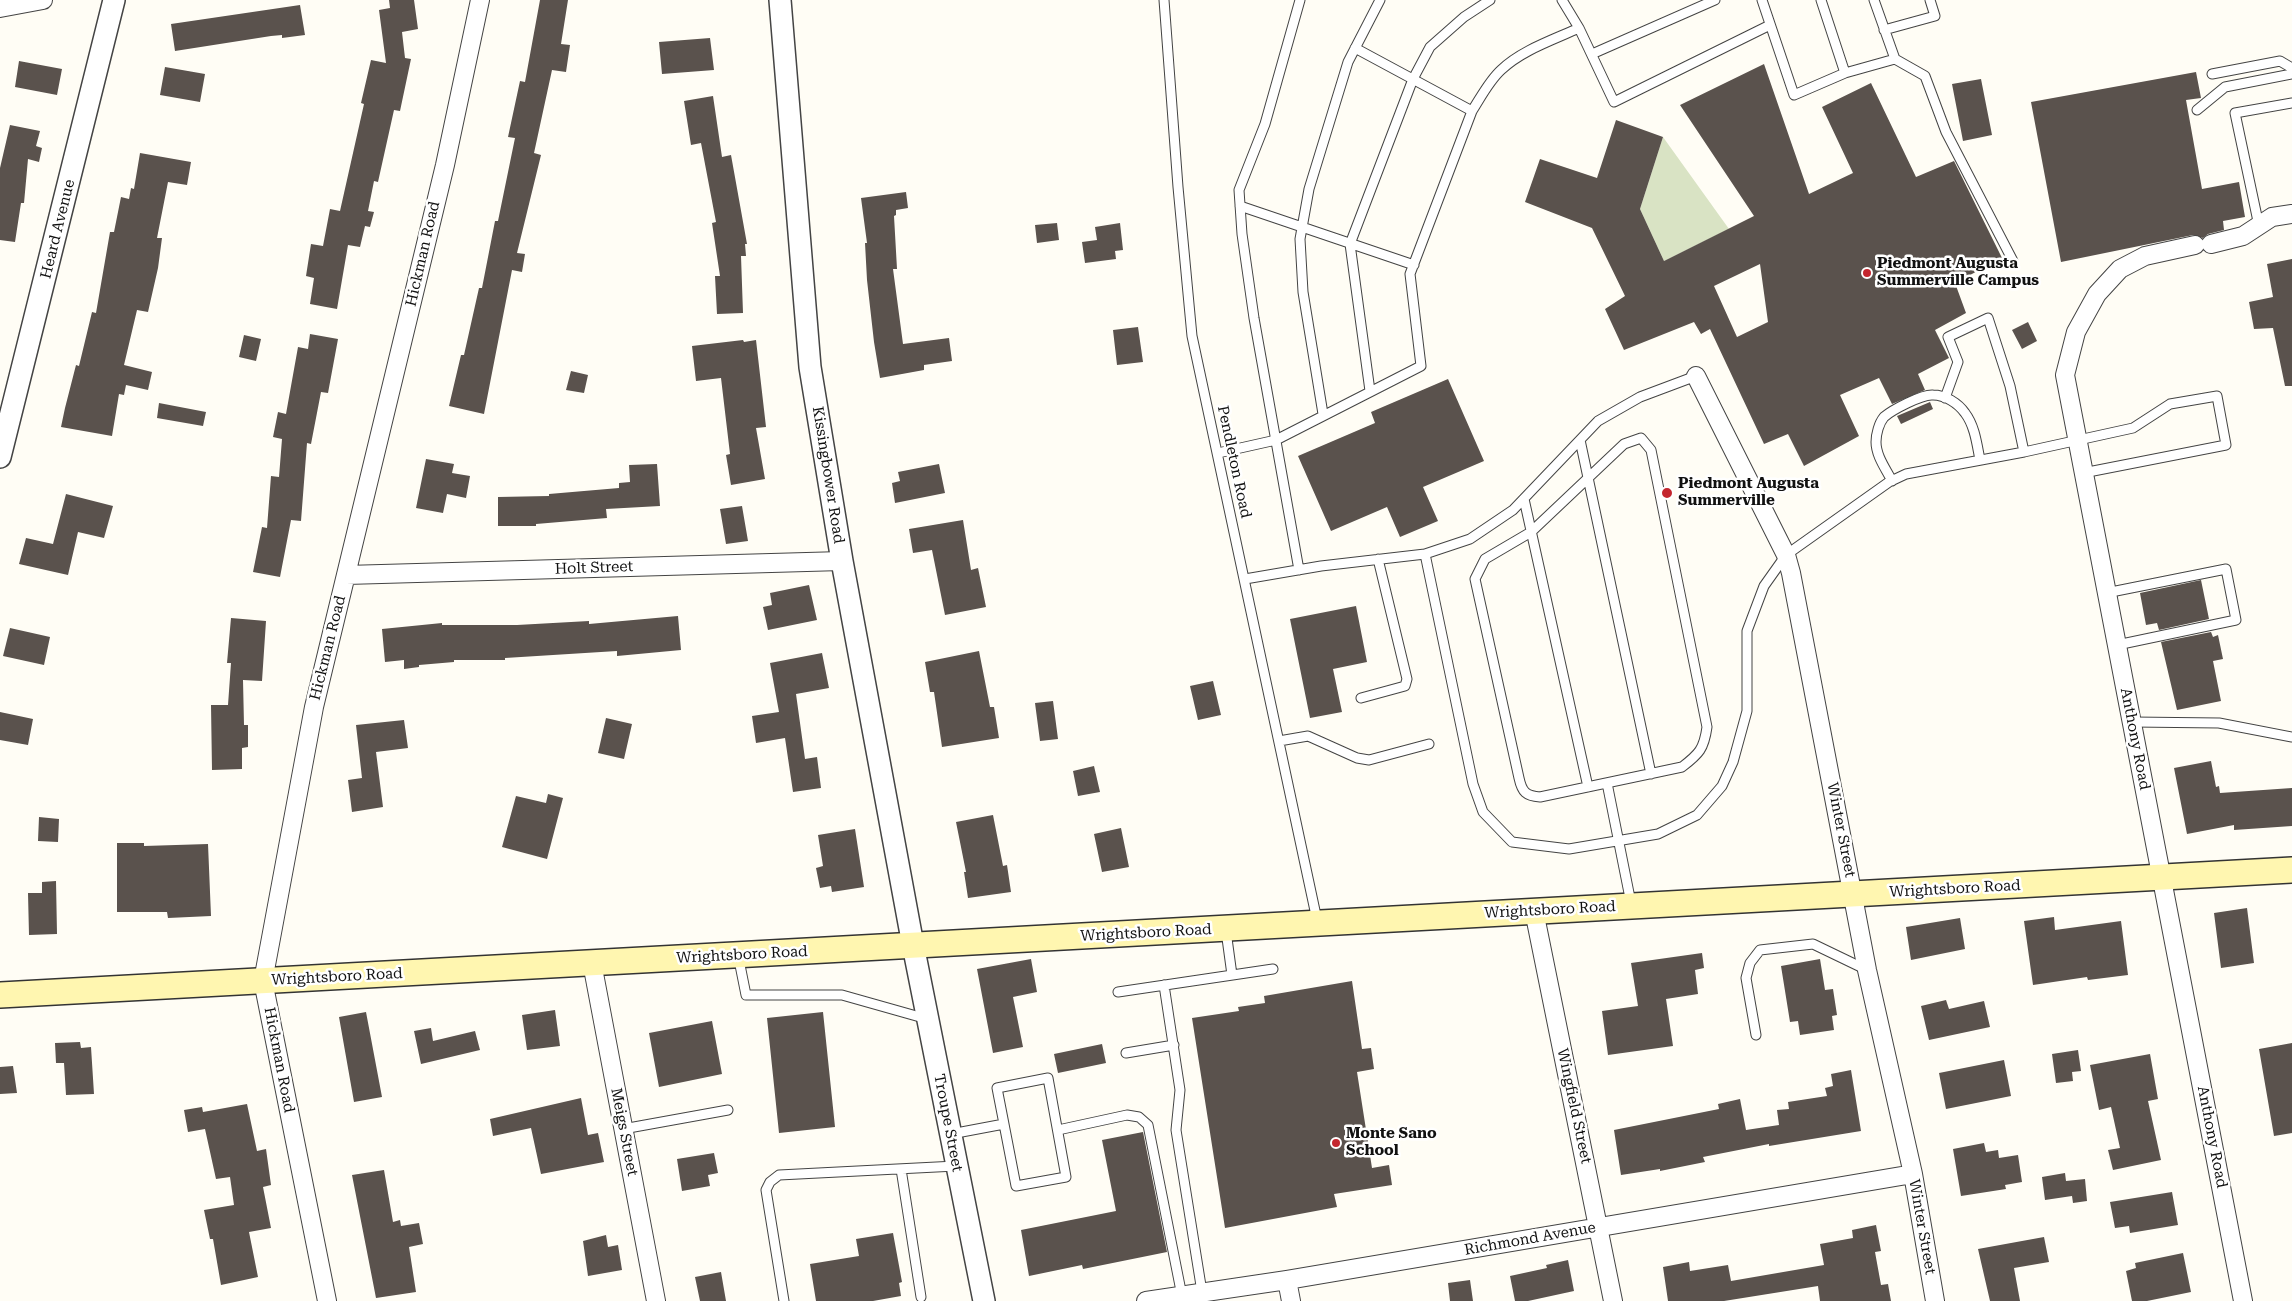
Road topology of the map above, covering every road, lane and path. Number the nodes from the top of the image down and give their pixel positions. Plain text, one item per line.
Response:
1 (43, 0) edge
2 (114, 0) edge
3 (480, 0) edge
4 (780, 0) edge
5 (1164, 0) edge
6 (1300, 0) edge
7 (1379, 0) edge
8 (1490, 0) edge
9 (1563, 0) edge
10 (1715, 0) edge
11 (1762, 0) edge
12 (1821, 0) edge
13 (1874, 0) edge
14 (1930, 0) edge
15 (0, 8) edge
16 (1770, 25) junction
17 (1579, 28) junction
18 (1884, 30) junction
19 (1355, 48) junction
20 (1592, 54) junction
21 (1895, 59) junction
22 (2292, 68) edge
23 (1845, 73) junction
24 (2212, 74) dead end
25 (2292, 74) edge
26 (1412, 79) junction
27 (2292, 103) edge
28 (2197, 110) dead end
29 (1472, 111) junction
30 (1240, 206) junction
31 (2292, 214) edge
32 (2260, 226) junction
33 (1302, 227) junction
34 (1350, 244) junction
35 (2013, 261) dead end
36 (1414, 265) junction
37 (1696, 376) joint
38 (1370, 391) junction
39 (1945, 398) junction
40 (7, 408) edge
41 (1323, 414) junction
42 (2077, 439) junction
43 (1276, 440) junction
44 (1580, 440) junction
45 (2024, 452) junction
46 (1218, 453) junction
47 (0, 457) edge
48 (1980, 460) junction
49 (2084, 473) junction
50 (1588, 476) junction
51 (1892, 481) junction
52 (1524, 499) junction
53 (1531, 532) junction
54 (1425, 554) junction
55 (1786, 555) junction
56 (1378, 559) junction
57 (842, 561) junction
58 (1300, 570) junction
59 (346, 575) junction
60 (1245, 579) junction
61 (2106, 593) junction
62 (2117, 645) junction
63 (1361, 698) dead end
64 (2133, 722) junction
65 (2292, 737) edge
66 (1279, 741) junction
67 (1429, 744) dead end
68 (1651, 774) junction
69 (1607, 783) junction
70 (1588, 787) junction
71 (1619, 841) junction
72 (2292, 870) edge
73 (2162, 877) junction
74 (1854, 894) junction
75 (1631, 906) junction
76 (1534, 911) junction
77 (1318, 923) junction
78 (1225, 928) junction
79 (913, 945) junction
80 (738, 955) junction
81 (592, 963) junction
82 (1273, 969) dead end
83 (1867, 970) junction
84 (1232, 975) junction
85 (263, 981) junction
86 (1164, 985) junction
87 (1118, 992) dead end
88 (0, 995) edge
89 (927, 1019) junction
90 (1756, 1035) dead end
91 (1174, 1045) junction
92 (1126, 1053) dead end
93 (728, 1110) dead end
94 (1004, 1124) junction
95 (624, 1129) junction
96 (1058, 1130) junction
97 (951, 1134) junction
98 (957, 1166) junction
99 (901, 1169) junction
100 (1913, 1174) junction
101 (1599, 1227) junction
102 (1288, 1280) junction
103 (1202, 1292) junction
104 (1182, 1296) junction
105 (921, 1297) dead end
106 (327, 1301) edge
107 (656, 1301) edge
108 (784, 1301) edge
109 (984, 1301) edge
110 (1146, 1301) edge
111 (1291, 1301) edge
112 (1613, 1301) edge
113 (1935, 1301) edge
114 (2244, 1301) edge

1 - 15 street
2 - 40 street, Heard Avenue
3 - 59 street, Hickman Road
4 - 57 street, Kissingbower Road
5 - 46 lane, Pendleton Road
6 - 30 lane
7 - 19 lane
8 - 26 lane
9 - 17 lane
10 - 20 lane
11 - 16 lane
12 - 23 lane
13 - 18 lane
14 - 18 lane
16 - 20 lane
16 - 23 lane
17 - 20 lane
17 - 29 lane
18 - 21 lane
19 - 26 lane
19 - 33 lane
21 - 23 lane
21 - 35 lane
22 - 24 lane
25 - 28 lane
26 - 29 lane
26 - 34 lane
27 - 32 lane
29 - 36 lane
30 - 33 lane
30 - 43 lane
31 - 32 street, Anthony Road
32 - 42 street, Anthony Road
33 - 34 lane
33 - 41 lane
34 - 36 lane
34 - 38 lane
36 - 38 lane
37 - 44 lane
37 - 55 street, Winter Street
38 - 41 lane
39 - 45 lane
39 - 48 lane
39 - 51 lane
40 - 47 street, Heard Avenue
41 - 43 lane
42 - 45 lane
42 - 49 street, Anthony Road
42 - 49 lane
43 - 46 lane
43 - 58 lane
44 - 50 lane
44 - 52 lane
45 - 48 lane
46 - 60 lane, Pendleton Road
48 - 51 lane
49 - 61 street, Anthony Road
50 - 53 lane
50 - 68 lane
50 - 68 lane
51 - 55 lane
52 - 53 lane
52 - 54 lane
53 - 70 lane
53 - 70 lane
54 - 56 lane
54 - 71 lane
55 - 71 lane
55 - 74 street, Winter Street
56 - 58 lane
56 - 63 lane
57 - 59 street, Holt Street
57 - 79 street, Kissingbower Road
58 - 60 lane
59 - 85 street, Hickman Road
60 - 66 lane, Pendleton Road
61 - 62 street, Anthony Road
61 - 62 lane
62 - 64 street, Anthony Road
64 - 65 lane
64 - 73 street, Anthony Road
66 - 67 lane
66 - 77 lane, Pendleton Road
68 - 69 lane
69 - 70 lane
69 - 71 lane
71 - 75 lane
72 - 73 main road, Wrightsboro Road
73 - 74 main road, Wrightsboro Road
73 - 114 street, Anthony Road
74 - 75 main road, Wrightsboro Road
74 - 83 street, Winter Street
75 - 76 main road, Wrightsboro Road
76 - 77 main road, Wrightsboro Road
76 - 101 street, Wingfield Street
77 - 78 main road, Wrightsboro Road
78 - 79 main road, Wrightsboro Road
78 - 84 lane
79 - 80 main road, Wrightsboro Road
79 - 89 street, Troupe Street
80 - 81 main road, Wrightsboro Road
80 - 89 lane
81 - 85 main road, Wrightsboro Road
81 - 95 street, Meigs Street
82 - 84 lane
83 - 90 lane
83 - 100 street, Winter Street
84 - 86 lane
85 - 88 main road, Wrightsboro Road
85 - 106 street, Hickman Road
86 - 87 lane
86 - 91 lane
89 - 97 street, Troupe Street
91 - 92 lane
91 - 103 lane
93 - 95 lane
94 - 96 lane
94 - 96 lane
94 - 97 lane
95 - 107 street, Meigs Street
96 - 104 lane
97 - 98 street, Troupe Street
98 - 99 lane
98 - 109 street, Troupe Street
99 - 105 lane
99 - 108 lane
100 - 101 street, Richmond Avenue
100 - 113 street, Winter Street
101 - 102 street, Richmond Avenue
101 - 112 street, Wingfield Street
102 - 103 street, Richmond Avenue
102 - 111 street
103 - 104 street, Richmond Avenue
104 - 110 street, Richmond Avenue

